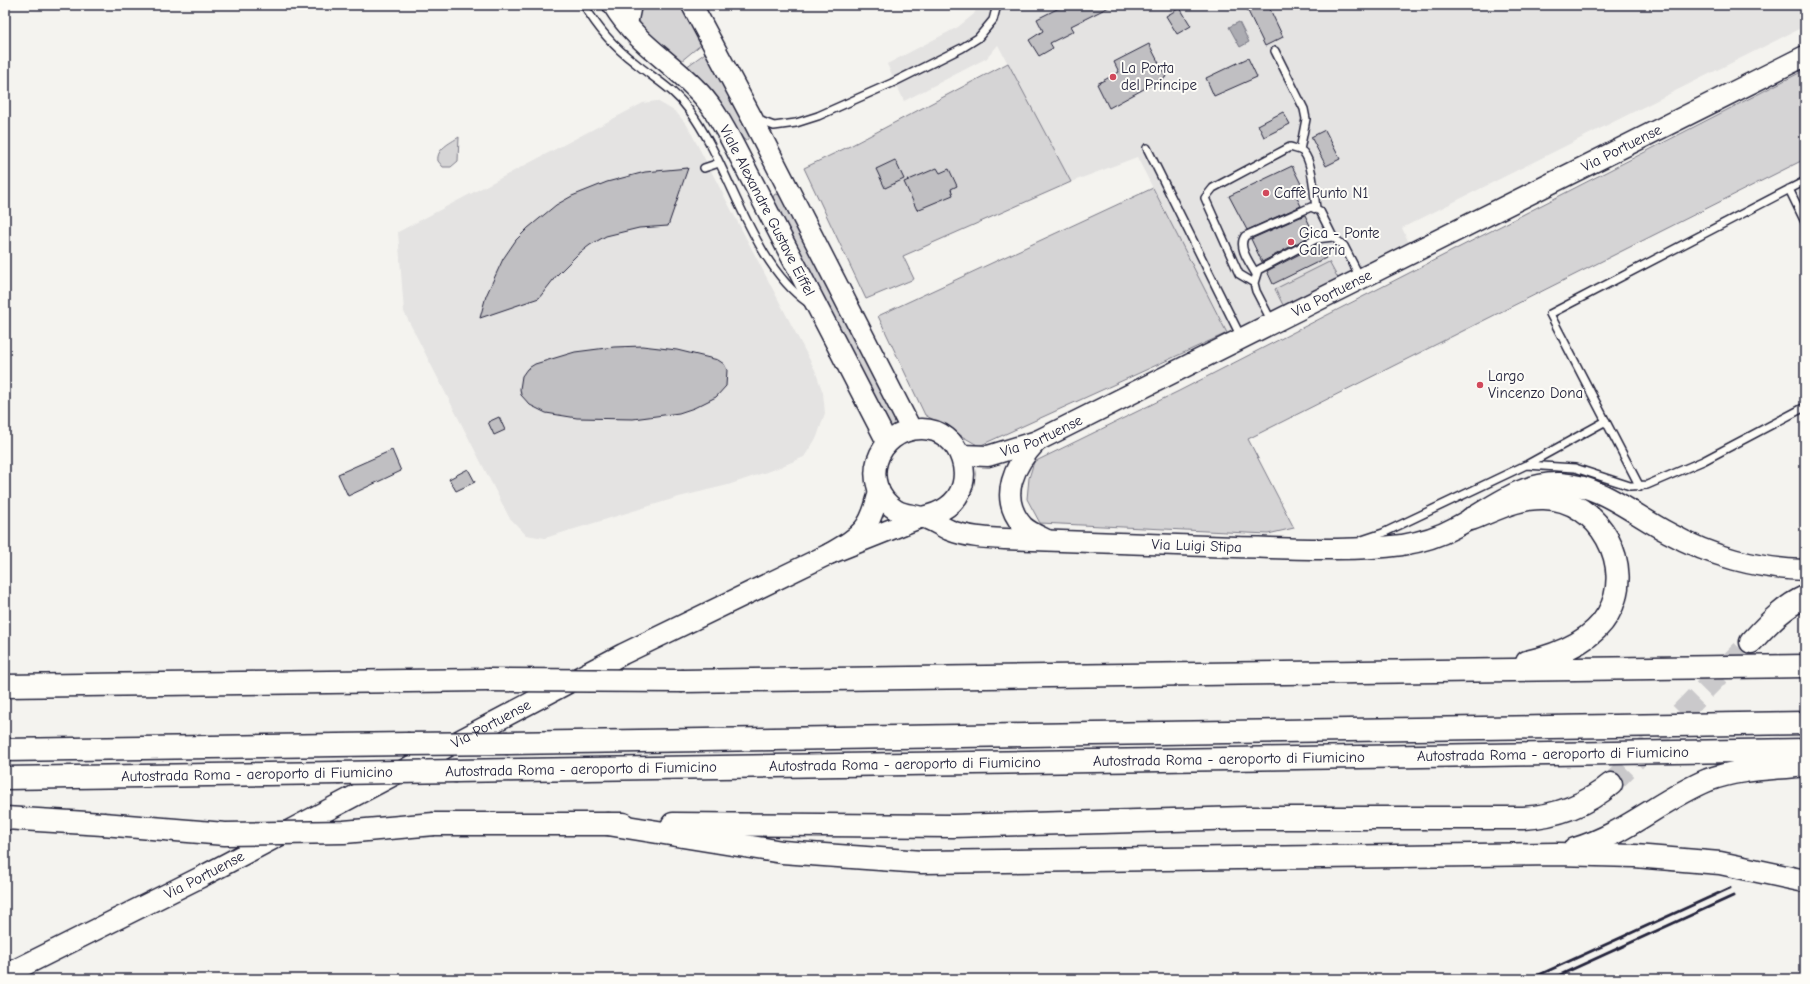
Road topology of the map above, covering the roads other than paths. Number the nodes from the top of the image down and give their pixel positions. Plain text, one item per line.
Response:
1 (584, 5) edge
2 (613, 5) edge
3 (634, 5) edge
4 (692, 5) edge
5 (997, 5) edge
6 (629, 29) junction
7 (1275, 51) dead end
8 (1805, 56) edge
9 (752, 118) junction
10 (1147, 148) dead end
11 (1300, 150) junction
12 (719, 162) junction
13 (704, 168) dead end
14 (1805, 181) edge
15 (1789, 189) junction
16 (1316, 208) junction
17 (1805, 222) edge
18 (1333, 237) junction
19 (1256, 274) junction
20 (1361, 279) junction
21 (1254, 283) junction
22 (820, 311) junction
23 (1273, 323) junction
24 (1242, 339) junction
25 (1805, 407) edge
26 (1606, 421) junction
27 (911, 429) junction
28 (1037, 441) junction
29 (887, 442) junction
30 (961, 455) junction
31 (1526, 465) junction
32 (1640, 486) junction
33 (879, 490) junction
34 (922, 517) junction
35 (1471, 519) junction
36 (1050, 541) junction
37 (1302, 549) junction
38 (829, 554) junction
39 (1805, 570) edge
40 (1805, 597) edge
41 (1751, 642) tunnel mouth
42 (1774, 666) junction
43 (1805, 666) edge
44 (1488, 669) junction
45 (1805, 675) edge
46 (5, 678) edge
47 (200, 684) junction
48 (5, 686) edge
49 (1805, 723) edge
50 (5, 750) edge
51 (1805, 750) edge
52 (1805, 765) edge
53 (5, 778) edge
54 (1611, 784) tunnel mouth
55 (5, 818) edge
56 (608, 824) junction
57 (1557, 854) junction
58 (1805, 881) edge
59 (5, 975) edge

1 - 12 lane
2 - 6 main road, Viale Alexandre Gustave Eiffel
3 - 6 street
4 - 9 main road, Viale Alexandre Gustave Eiffel
5 - 9 lane
6 - 22 main road, Viale Alexandre Gustave Eiffel
7 - 11 lane
8 - 20 main road, Via Portuense
9 - 27 main road, Viale Alexandre Gustave Eiffel
10 - 24 lane
11 - 16 lane
11 - 21 lane
12 - 13 lane
12 - 22 lane
14 - 15 lane
15 - 17 lane
15 - 26 lane
16 - 18 lane
16 - 19 lane
18 - 19 lane
18 - 20 lane
19 - 21 lane
20 - 23 main road, Via Portuense
21 - 23 lane
22 - 29 main road, Viale Alexandre Gustave Eiffel
23 - 24 main road, Via Portuense
24 - 28 main road, Via Portuense
25 - 32 lane
26 - 31 lane
26 - 32 lane
27 - 29 main road
27 - 30 main road
28 - 30 main road, Via Portuense
28 - 36 main road
29 - 33 main road, Via Portuense
30 - 34 main road, Via Portuense
31 - 32 lane
31 - 37 lane
33 - 34 main road, Via Portuense
33 - 38 main road, Via Portuense
34 - 36 main road, Via Luigi Stipa
34 - 38 main road, Via Portuense
35 - 37 main road, Via Luigi Stipa
35 - 39 main road, Via Luigi Stipa
35 - 44 highway
36 - 37 main road, Via Luigi Stipa
38 - 59 main road, Via Portuense
40 - 41 highway
42 - 43 highway
42 - 44 highway
42 - 45 highway
44 - 47 highway, bridge
46 - 47 highway
47 - 48 highway
49 - 50 highway, Autostrada Roma - aeroporto di Fiumicino, bridge
51 - 53 highway, Autostrada Roma - aeroporto di Fiumicino, bridge
52 - 57 highway
54 - 56 highway
55 - 56 highway, bridge
56 - 57 highway
57 - 58 highway

